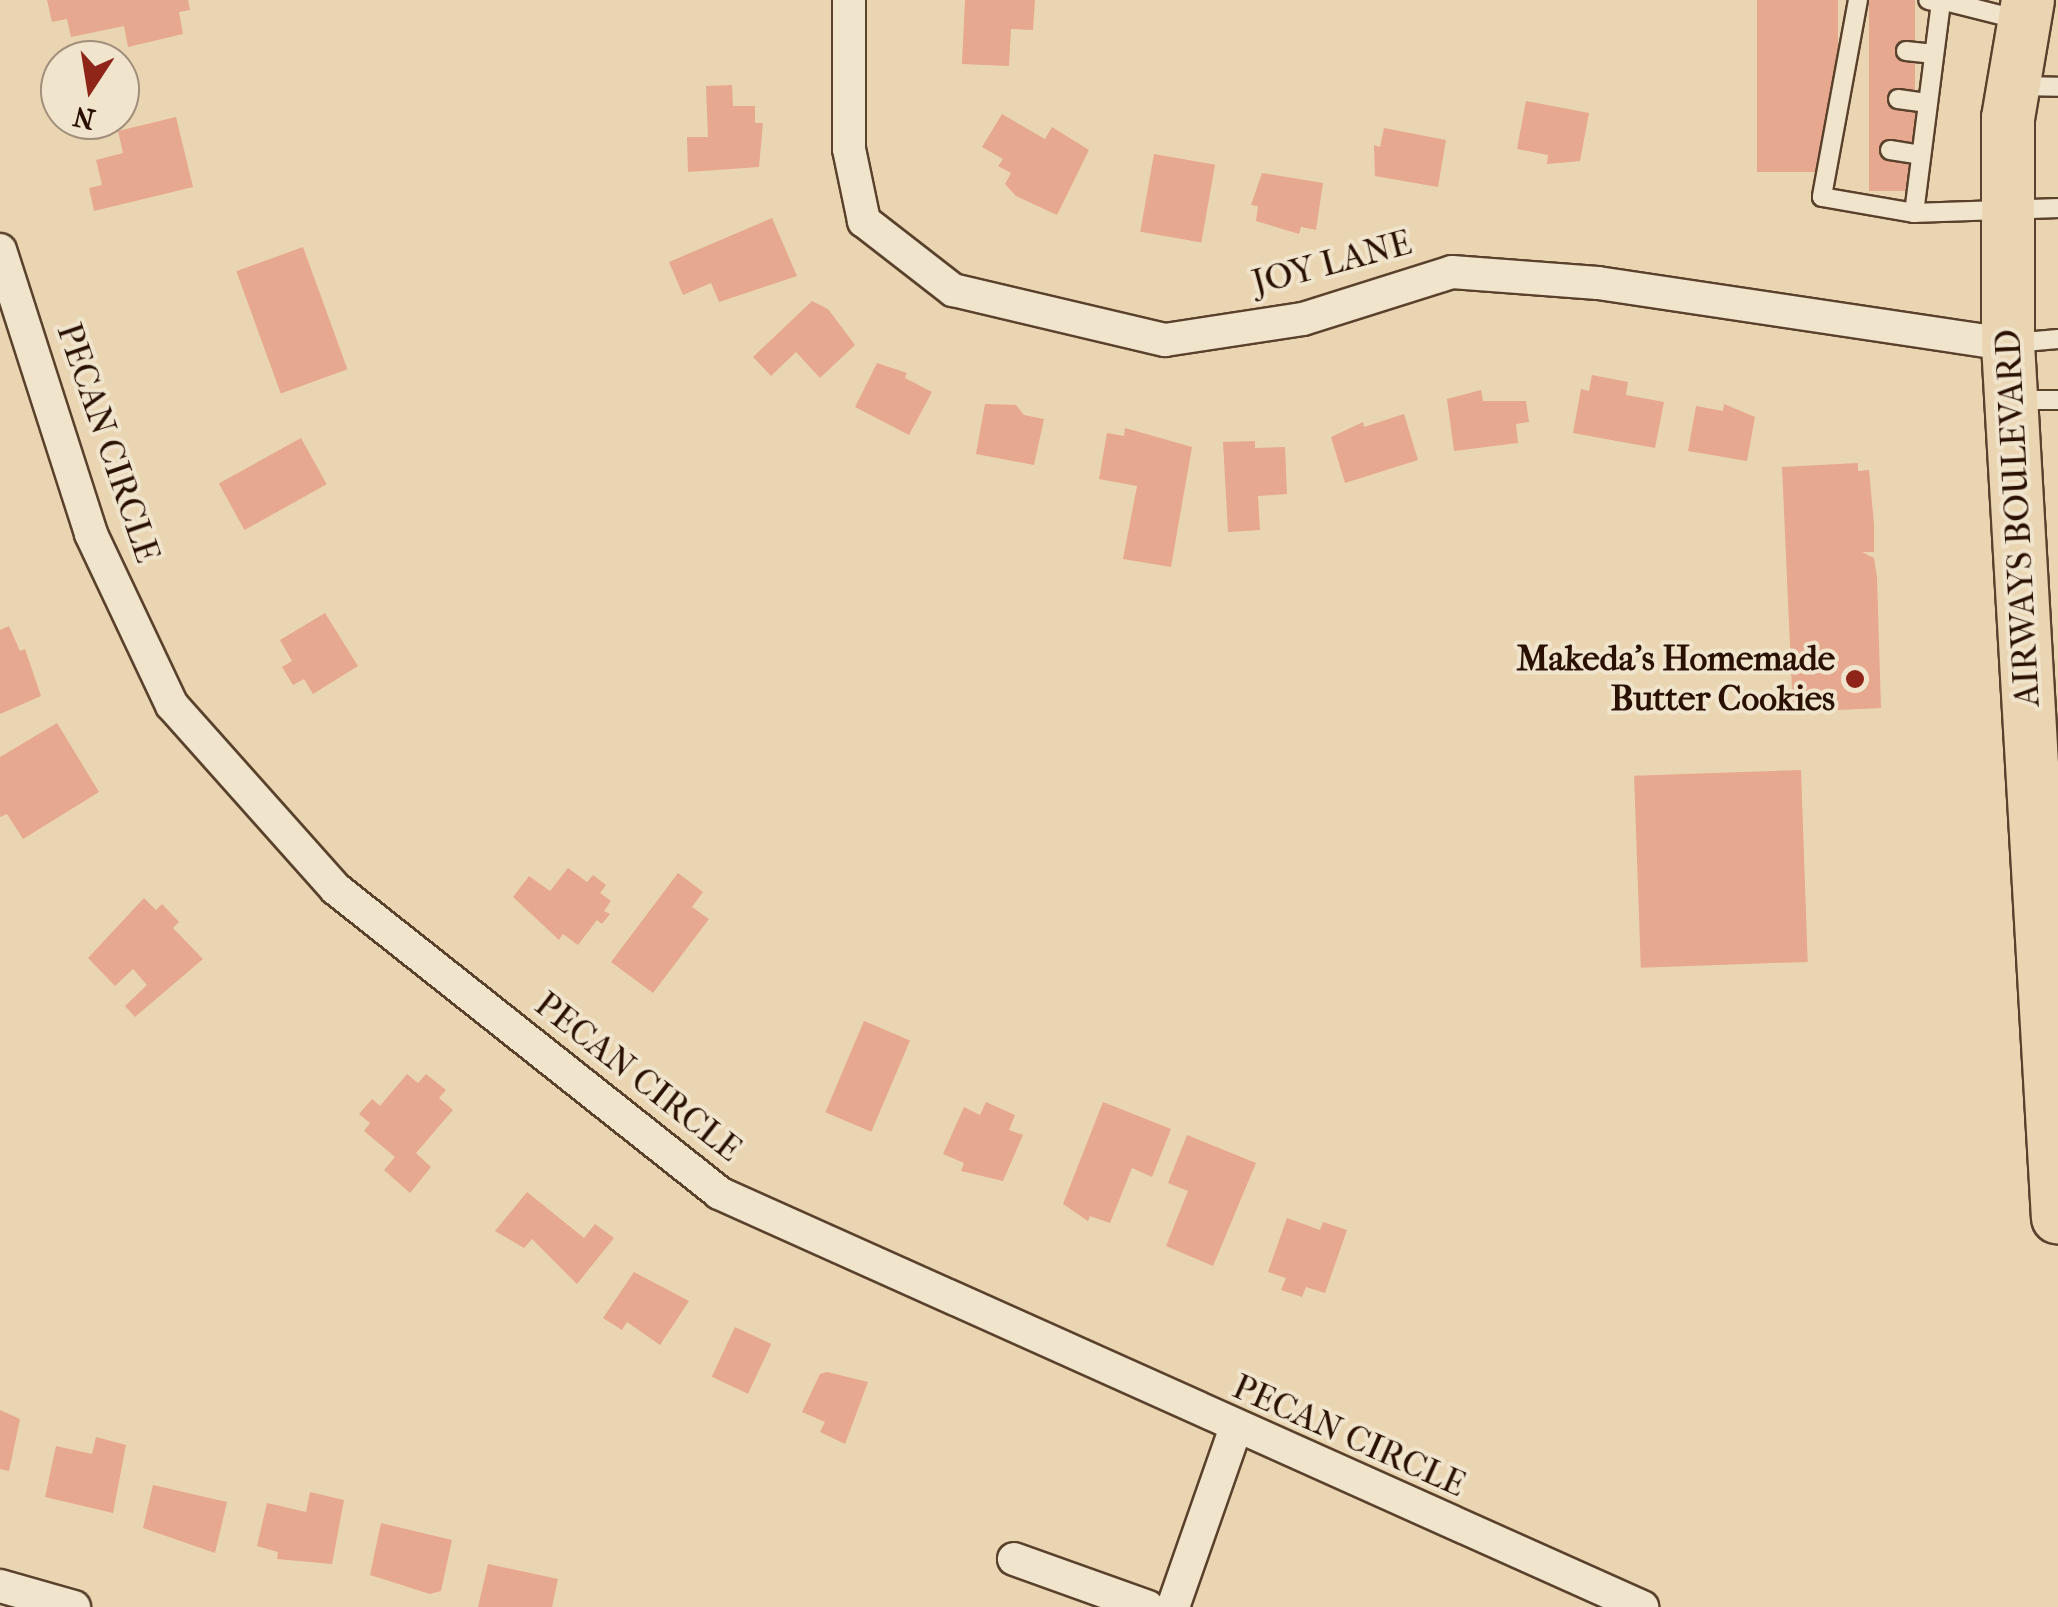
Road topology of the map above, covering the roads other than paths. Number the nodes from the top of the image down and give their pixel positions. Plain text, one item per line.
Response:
1 (849, 0) edge
2 (1858, 0) edge
3 (1936, 1) edge
4 (2025, 10) edge
5 (1906, 51) dead end
6 (1934, 54) junction
7 (2035, 86) edge
8 (1898, 99) dead end
9 (1928, 103) junction
10 (1890, 150) dead end
11 (1921, 155) junction
12 (2007, 208) junction
13 (2058, 208) edge
14 (1914, 213) junction
15 (0, 250) edge
16 (2033, 342) edge
17 (2034, 400) edge
18 (2052, 1088) edge
19 (2058, 1218) edge
20 (1236, 1430) junction
21 (1014, 1559) dead end
22 (0, 1586) edge
23 (74, 1607) edge
24 (1148, 1607) edge
25 (1173, 1607) edge
26 (1642, 1607) edge

1 - 16 street, JOY LANE
2 - 14 lane
3 - 4 lane
3 - 6 lane
4 - 7 main road, AIRWAYS BOULEVARD
5 - 6 lane
6 - 9 lane
7 - 12 main road, AIRWAYS BOULEVARD
8 - 9 lane
9 - 11 lane
10 - 11 lane
11 - 14 lane
12 - 13 lane
12 - 14 lane
12 - 16 main road, AIRWAYS BOULEVARD
15 - 20 street, PECAN CIRCLE
16 - 17 main road, AIRWAYS BOULEVARD
17 - 18 main road, AIRWAYS BOULEVARD
18 - 19 main road, AIRWAYS BOULEVARD
20 - 25 street
20 - 26 street, PECAN CIRCLE
21 - 24 street
22 - 23 street

